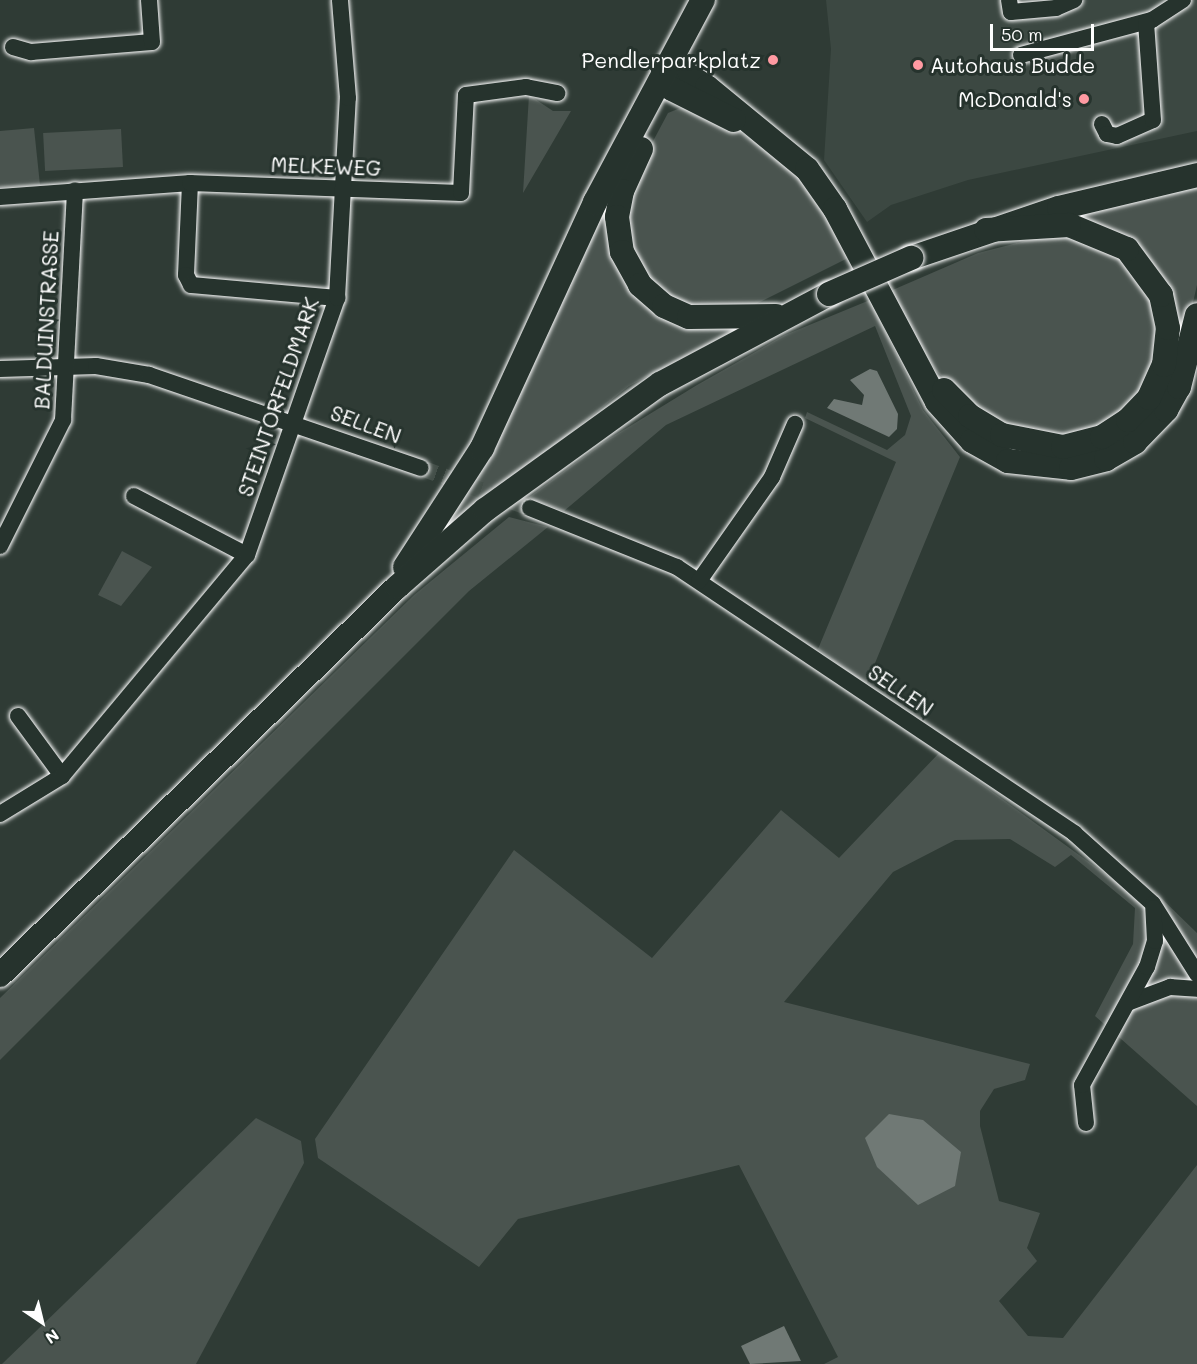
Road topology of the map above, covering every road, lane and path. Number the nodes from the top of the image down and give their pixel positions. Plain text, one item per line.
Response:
1 (149, 0) edge
2 (340, 0) edge
3 (703, 0) edge
4 (718, 0) edge
5 (1074, 0) edge
6 (1178, 1) edge
7 (1010, 6) edge
8 (1146, 22) junction
9 (13, 47) dead end
10 (1021, 55) dead end
11 (672, 78) junction
12 (557, 93) dead end
13 (1102, 124) dead end
14 (1197, 176) edge
15 (190, 183) junction
16 (75, 190) junction
17 (344, 190) junction
18 (0, 197) edge
19 (986, 230) junction
20 (337, 298) junction
21 (1197, 315) edge
22 (784, 316) junction
23 (909, 348) junction
24 (67, 365) junction
25 (0, 369) edge
26 (295, 422) junction
27 (795, 424) dead end
28 (421, 468) tunnel mouth
29 (134, 496) dead end
30 (530, 508) tunnel mouth
31 (0, 546) edge
32 (247, 555) junction
33 (699, 581) junction
34 (375, 608) junction
35 (18, 716) dead end
36 (62, 776) junction
37 (0, 814) edge
38 (1153, 904) junction
39 (0, 975) edge
40 (1197, 975) edge
41 (1197, 989) edge
42 (1130, 1002) junction
43 (1086, 1123) dead end

1 - 9 street
2 - 17 street, STEINTORFELDMARK
3 - 11 highway
4 - 11 highway
5 - 7 street
6 - 8 street
8 - 10 street
8 - 13 street
11 - 22 highway
11 - 23 highway
11 - 34 highway
12 - 17 street, MELKEWEG
14 - 19 highway
15 - 16 street, MELKEWEG
15 - 17 street, MELKEWEG
15 - 20 street
16 - 18 street, MELKEWEG
16 - 24 street, BALDUINSTRASSE
17 - 20 street, STEINTORFELDMARK
19 - 22 highway, bridge
19 - 23 highway
20 - 26 street, STEINTORFELDMARK
21 - 23 highway
22 - 34 highway
24 - 25 street, SELLEN
24 - 26 street, SELLEN
24 - 31 street, BALDUINSTRASSE
26 - 28 street, SELLEN
26 - 32 street, STEINTORFELDMARK
27 - 33 street
29 - 32 street
30 - 33 street, SELLEN
32 - 36 street, STEINTORFELDMARK
33 - 38 street, SELLEN
34 - 39 highway
35 - 36 street
36 - 37 street, STEINTORFELDMARK
38 - 40 street, SELLEN
38 - 42 street
41 - 42 street
42 - 43 street

